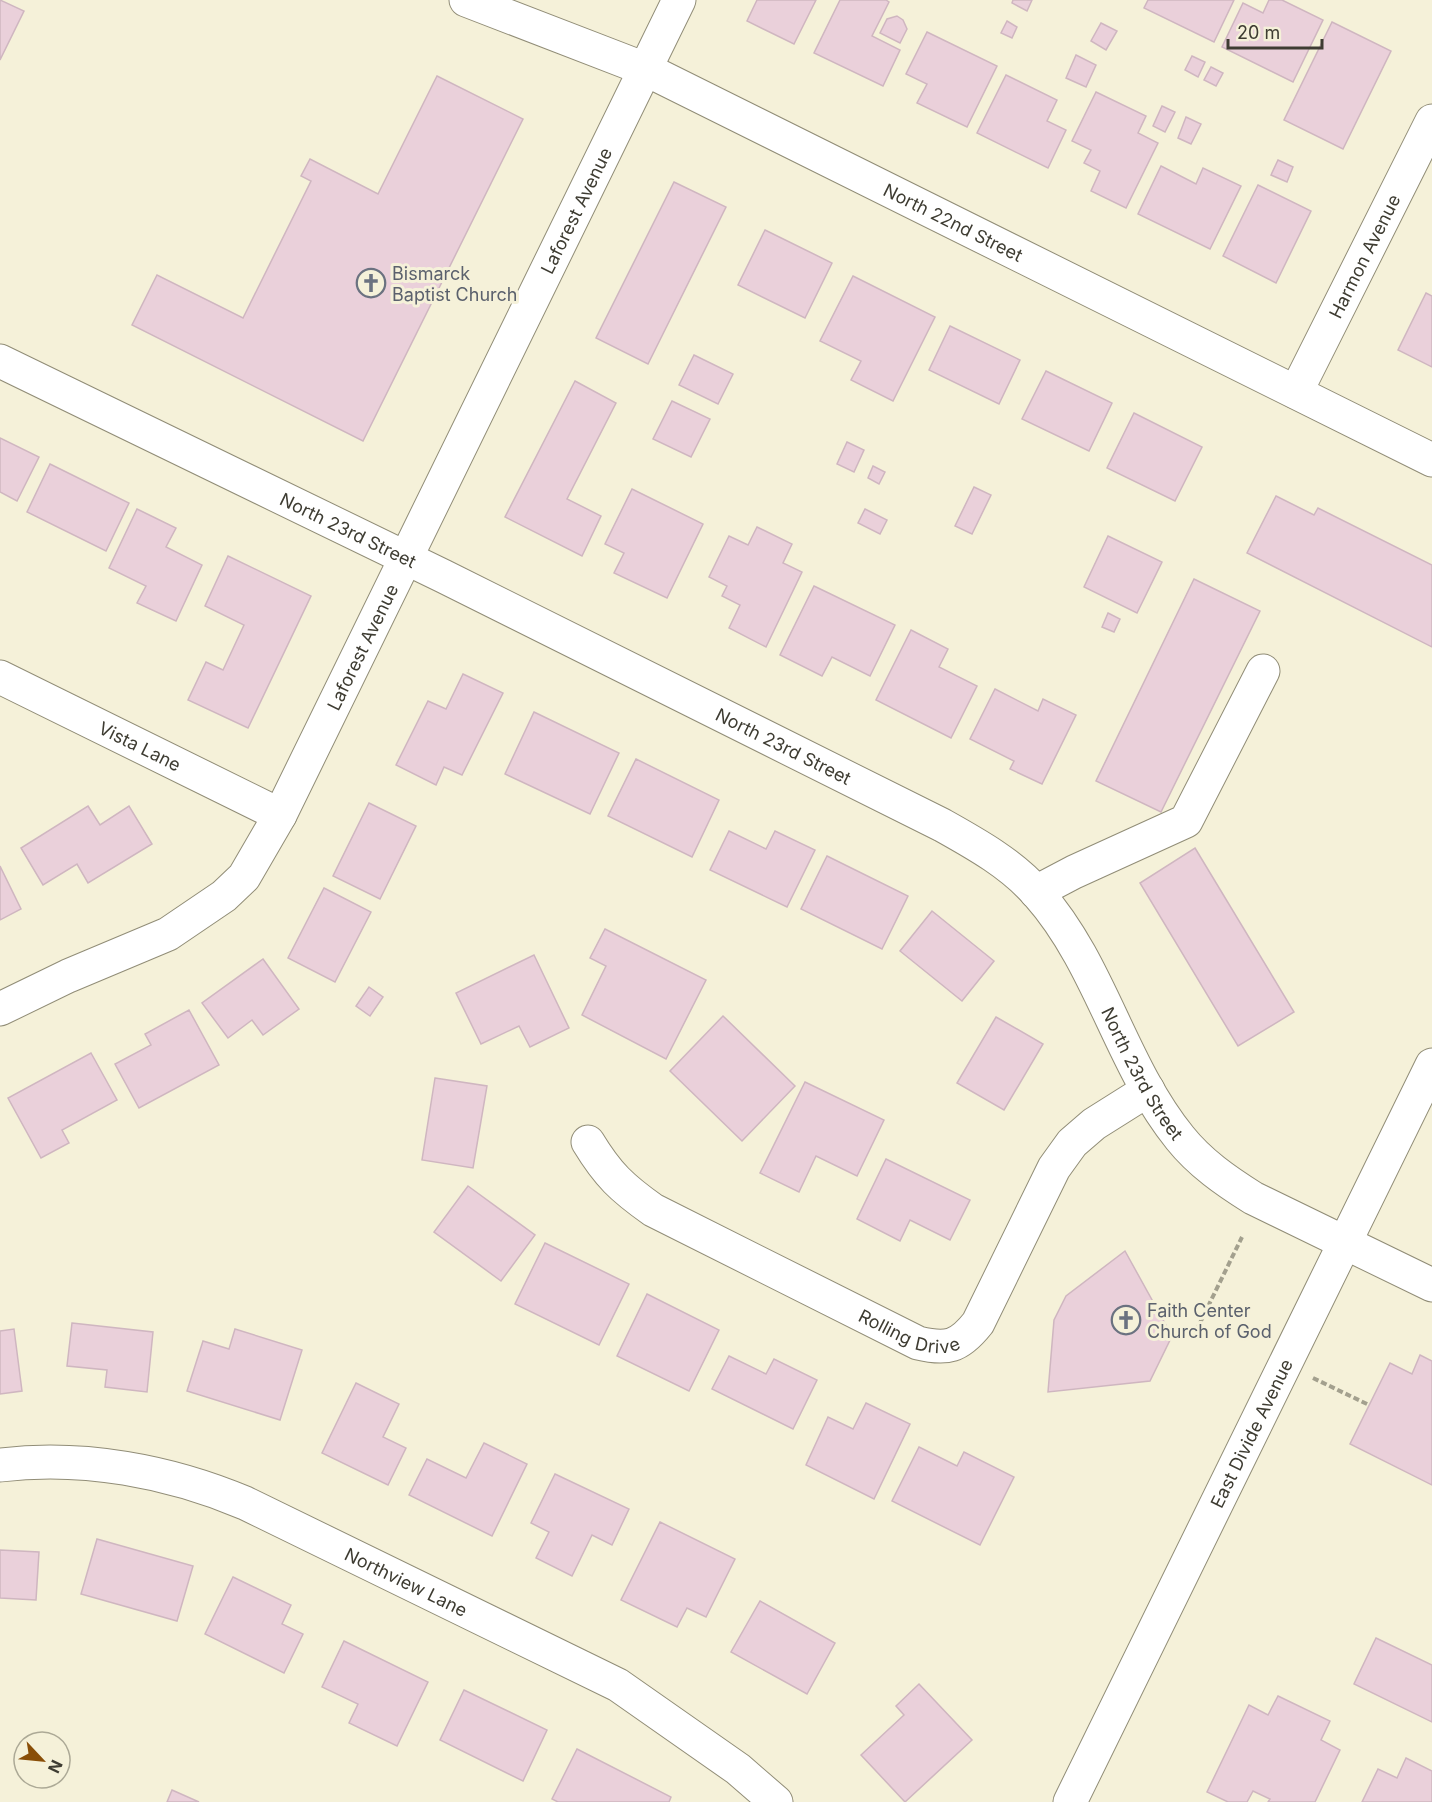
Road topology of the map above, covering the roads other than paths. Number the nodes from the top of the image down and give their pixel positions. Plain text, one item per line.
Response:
1 (466, 0) edge
2 (679, 0) edge
3 (645, 69) junction
4 (1432, 121) edge
5 (0, 361) edge
6 (1296, 392) junction
7 (1432, 460) edge
8 (405, 558) junction
9 (1263, 671) dead end
10 (0, 677) edge
11 (280, 815) junction
12 (1036, 892) junction
13 (0, 1009) edge
14 (1432, 1065) edge
15 (1148, 1090) junction
16 (588, 1142) dead end
17 (1345, 1243) junction
18 (1432, 1286) edge
19 (0, 1465) edge
20 (776, 1802) edge
21 (1070, 1802) edge

1 - 3 street, North 22nd Street
2 - 3 street, Laforest Avenue
3 - 6 street, North 22nd Street
3 - 8 street, Laforest Avenue
4 - 6 street, Harmon Avenue
5 - 8 street, North 23rd Street
6 - 7 street, North 22nd Street
8 - 11 street, Laforest Avenue
8 - 12 street, North 23rd Street
9 - 12 street
10 - 11 street, Vista Lane
11 - 13 street, Laforest Avenue
12 - 15 street, North 23rd Street
14 - 17 street, East Divide Avenue
15 - 16 street, Rolling Drive
15 - 17 street, North 23rd Street
17 - 18 street, North 23rd Street
17 - 21 street, East Divide Avenue
19 - 20 street, Northview Lane

